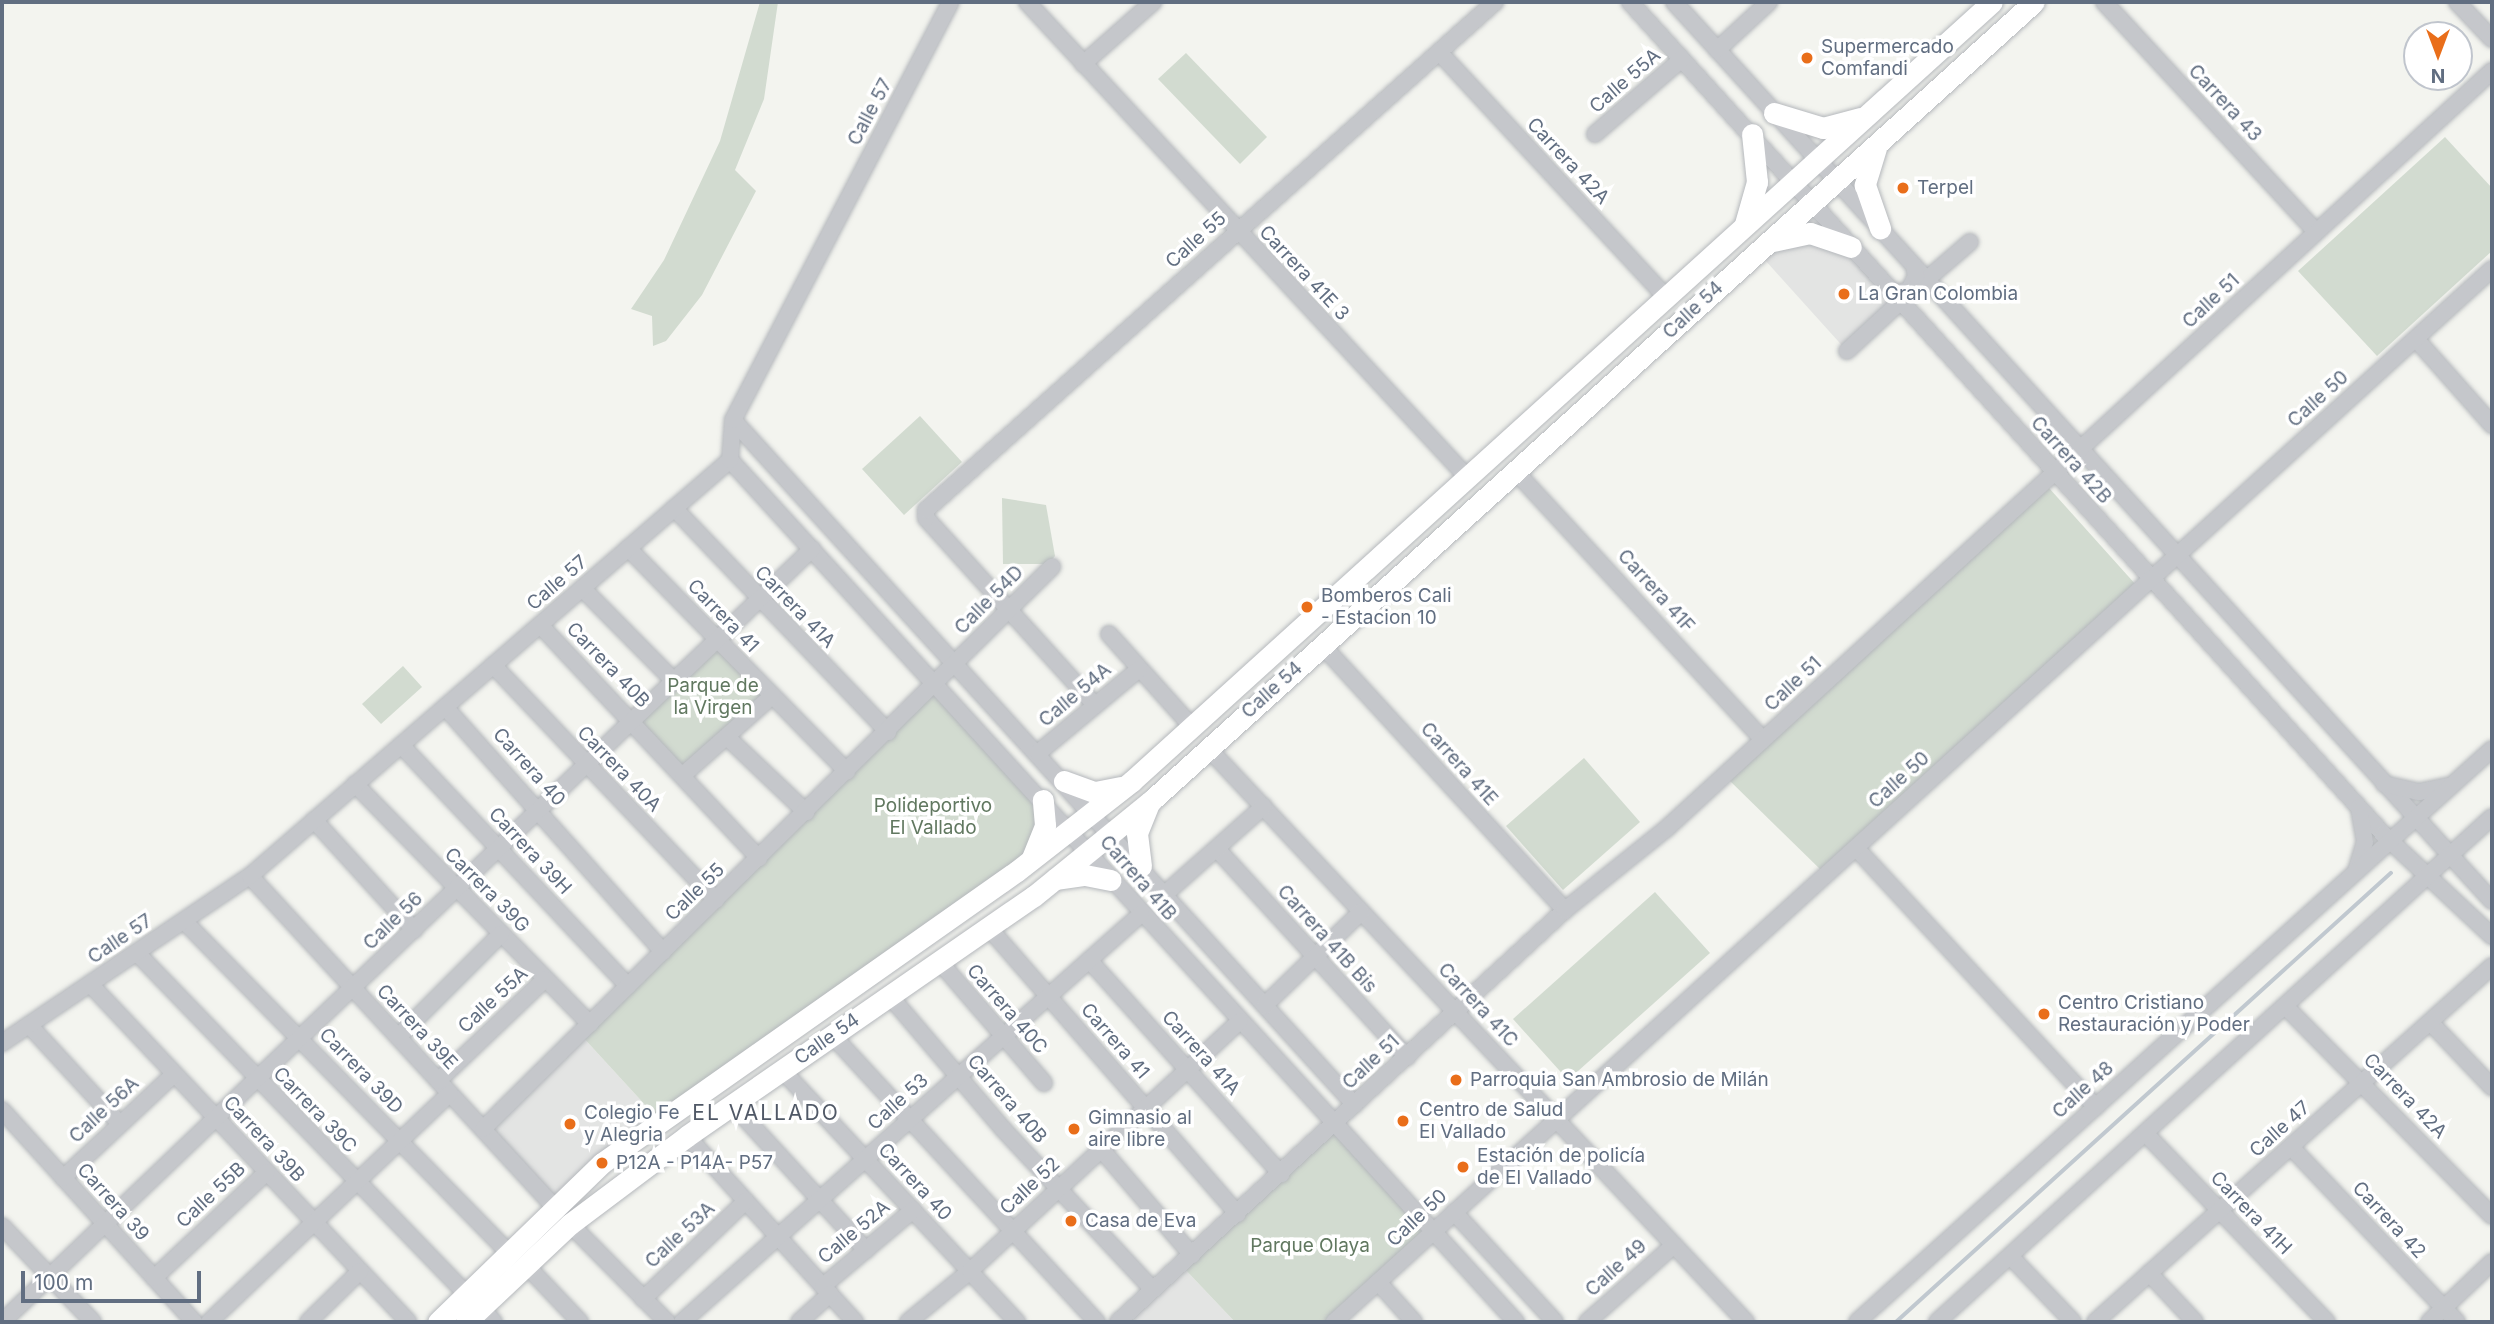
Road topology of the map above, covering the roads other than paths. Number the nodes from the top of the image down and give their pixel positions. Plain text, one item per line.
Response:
1 (951, 2) edge
2 (1027, 2) edge
3 (1153, 2) edge
4 (1495, 2) edge
5 (1630, 2) edge
6 (1674, 2) edge
7 (1769, 2) edge
8 (1992, 2) edge
9 (2034, 2) edge
10 (2104, 2) edge
11 (2457, 2) edge
12 (2492, 39) edge
13 (1717, 50) junction
14 (1439, 52) junction
15 (1682, 59) junction
16 (1083, 64) junction
17 (2492, 71) edge
18 (1882, 103) junction
19 (1774, 113) junction
20 (1595, 134) dead end
21 (1752, 134) junction
22 (1883, 138) junction
23 (1817, 160) junction
24 (1836, 180) junction
25 (1793, 183) junction
26 (1811, 202) junction
27 (1880, 228) junction
28 (1742, 229) junction
29 (2316, 232) junction
30 (1237, 233) junction
31 (1970, 242) dead end
32 (1851, 247) junction
33 (1756, 251) junction
34 (1914, 266) junction
35 (2492, 269) edge
36 (1926, 280) junction
37 (1884, 286) junction
38 (1667, 298) junction
39 (1900, 302) junction
40 (2416, 339) junction
41 (1847, 351) dead end
42 (733, 420) junction
43 (2492, 425) edge
44 (2078, 451) junction
45 (730, 460) junction
46 (1516, 472) junction
47 (2053, 474) junction
48 (1468, 478) junction
49 (674, 509) junction
50 (628, 548) junction
51 (812, 549) junction
52 (2177, 556) junction
53 (1052, 567) dead end
54 (2152, 579) junction
55 (582, 588) junction
56 (758, 601) junction
57 (1007, 611) junction
58 (540, 625) junction
59 (1109, 634) dead end
60 (717, 640) junction
61 (1322, 646) junction
62 (955, 663) junction
63 (493, 666) junction
64 (1139, 669) junction
65 (674, 681) junction
66 (936, 684) junction
67 (772, 696) junction
68 (1095, 705) junction
69 (445, 707) junction
70 (633, 721) junction
71 (1194, 729) junction
72 (888, 732) junction
73 (728, 738) junction
74 (1763, 740) junction
75 (401, 745) junction
76 (1208, 748) junction
77 (2492, 748) edge
78 (1038, 753) junction
79 (586, 765) junction
80 (847, 772) junction
81 (683, 775) junction
82 (1064, 781) junction
83 (1132, 781) junction
84 (2456, 782) junction
85 (2383, 783) junction
86 (355, 784) junction
87 (1043, 800) junction
88 (1152, 800) junction
89 (1265, 806) junction
90 (2358, 806) junction
91 (540, 809) junction
92 (806, 813) junction
93 (1092, 813) junction
94 (2492, 817) edge
95 (2414, 818) junction
96 (314, 820) junction
97 (1069, 831) junction
98 (1111, 833) junction
99 (2391, 841) junction
100 (499, 848) junction
101 (1856, 848) junction
102 (1217, 849) junction
103 (1088, 852) junction
104 (2449, 856) junction
105 (759, 858) junction
106 (1024, 866) junction
107 (1141, 866) junction
108 (2428, 874) junction
109 (250, 876) junction
110 (2352, 877) junction
111 (1055, 879) junction
112 (1111, 880) junction
113 (456, 890) junction
114 (1166, 894) junction
115 (1034, 896) junction
116 (716, 900) junction
117 (2492, 901) edge
118 (1565, 910) junction
119 (1361, 912) junction
120 (1141, 914) junction
121 (184, 921) junction
122 (989, 928) junction
123 (414, 930) junction
124 (501, 934) junction
125 (2492, 936) edge
126 (136, 953) junction
127 (663, 953) junction
128 (1315, 956) junction
129 (1089, 960) junction
130 (939, 961) junction
131 (2492, 966) edge
132 (545, 979) junction
133 (90, 984) junction
134 (628, 986) junction
135 (353, 988) junction
136 (889, 995) junction
137 (1048, 996) junction
138 (1265, 1005) junction
139 (2286, 1007) junction
140 (1456, 1012) junction
141 (1240, 1021) junction
142 (2430, 1022) junction
143 (590, 1024) junction
144 (29, 1025) junction
145 (832, 1035) junction
146 (398, 1037) junction
147 (1002, 1037) junction
148 (300, 1038) junction
149 (2, 1044) edge
150 (1407, 1057) junction
151 (782, 1070) junction
152 (1187, 1070) junction
153 (174, 1074) junction
154 (958, 1076) junction
155 (257, 1080) junction
156 (438, 1081) junction
157 (2363, 1082) junction
158 (1044, 1083) dead end
159 (2492, 1087) edge
160 (450, 1093) junction
161 (733, 1105) junction
162 (1356, 1105) junction
163 (2096, 1107) junction
164 (1146, 1108) junction
165 (2, 1110) edge
166 (216, 1119) junction
167 (1557, 1119) junction
168 (908, 1121) junction
169 (120, 1124) junction
170 (1335, 1124) junction
171 (483, 1129) junction
172 (2146, 1134) junction
173 (687, 1136) junction
174 (400, 1141) junction
175 (2291, 1147) junction
176 (1101, 1149) junction
177 (865, 1159) junction
178 (267, 1172) junction
179 (1281, 1174) junction
180 (63, 1178) junction
181 (356, 1182) junction
182 (1058, 1189) junction
183 (820, 1200) junction
184 (746, 1201) junction
185 (553, 1206) junction
186 (912, 1210) junction
187 (2219, 1211) junction
188 (1454, 1212) junction
189 (1238, 1214) junction
190 (2492, 1216) edge
191 (314, 1223) junction
192 (105, 1224) junction
193 (570, 1224) junction
194 (2, 1226) edge
195 (1014, 1230) junction
196 (1434, 1231) junction
197 (779, 1236) junction
198 (1674, 1245) junction
199 (866, 1250) junction
200 (1192, 1255) junction
201 (2010, 1256) junction
202 (516, 1258) junction
203 (2492, 1262) edge
204 (360, 1271) junction
205 (970, 1271) junction
206 (2150, 1273) junction
207 (50, 1277) junction
208 (154, 1278) junction
209 (1378, 1282) junction
210 (826, 1290) junction
211 (1153, 1290) junction
212 (643, 1298) junction
213 (2444, 1308) junction
214 (922, 1309) junction
215 (477, 1312) edge
216 (1337, 1321) edge
217 (2, 1322) edge
218 (93, 1322) edge
219 (194, 1322) edge
220 (209, 1322) edge
221 (308, 1322) edge
222 (408, 1322) edge
223 (438, 1322) edge
224 (580, 1322) edge
225 (667, 1322) edge
226 (682, 1322) edge
227 (799, 1322) edge
228 (855, 1322) edge
229 (908, 1322) edge
230 (934, 1322) edge
231 (1017, 1322) edge
232 (1097, 1322) edge
233 (1118, 1322) edge
234 (1414, 1322) edge
235 (1516, 1322) edge
236 (1555, 1322) edge
237 (1587, 1322) edge
238 (1746, 1322) edge
239 (1857, 1322) edge
240 (1937, 1322) edge
241 (2073, 1322) edge
242 (2095, 1322) edge
243 (2195, 1322) edge
244 (2327, 1322) edge
245 (2429, 1322) edge
246 (2456, 1322) edge

1 - 42 street, Calle 57
2 - 16 street, Carrera 41E 3
3 - 16 street
4 - 14 street, Calle 55
5 - 15 street, Carrera 42B
6 - 13 street, Carrera 42B
7 - 13 street
8 - 18 main road, Calle 54
9 - 22 main road, Calle 54
10 - 29 street, Carrera 43
11 - 12 street
13 - 19 street, Carrera 42B
14 - 30 street, Calle 55
14 - 38 street, Carrera 42A
15 - 20 street, Calle 55A
15 - 21 street, Carrera 42B
16 - 30 street, Carrera 41E 3
17 - 29 street, Calle 51
18 - 19 main road
18 - 23 main road, Calle 54
19 - 23 street, Carrera 42B
21 - 25 street, Carrera 42B
21 - 28 main road
22 - 24 main road, Calle 54
22 - 27 main road
23 - 24 street, Carrera 42B
23 - 25 main road, Calle 54
24 - 26 main road, Calle 54
24 - 27 street, Carrera 42B
25 - 26 street, Carrera 42B
25 - 28 main road, Calle 54
26 - 32 street, Carrera 42B
26 - 33 main road, Calle 54
27 - 34 street, Carrera 42B
28 - 38 main road, Calle 54
29 - 44 street, Calle 51
30 - 48 street, Carrera 41E 3
30 - 57 street, Calle 55
31 - 36 street
32 - 33 main road
32 - 37 street, Carrera 42B
33 - 46 main road, Calle 54
34 - 36 street, Carrera 42B
34 - 37 street
35 - 40 street, Calle 50
36 - 44 street, Carrera 42B
37 - 39 street, Carrera 42B
38 - 48 main road, Calle 54
39 - 41 street
39 - 47 street, Carrera 42B
40 - 43 street
40 - 52 street, Calle 50
42 - 45 street, Calle 57
42 - 62 street, Carrera 41B
44 - 47 street, Calle 51
44 - 52 street, Carrera 42B
45 - 49 street, Calle 57
45 - 51 street, Carrera 41B
46 - 61 main road, Calle 54
46 - 74 street, Carrera 41F
47 - 54 street, Carrera 42B
47 - 74 street, Calle 51
48 - 71 main road, Calle 54
49 - 50 street, Calle 57
49 - 56 street, Carrera 41A
50 - 55 street, Calle 57
50 - 60 street, Carrera 41
51 - 56 street, Calle 56
51 - 66 street, Carrera 41B
52 - 54 street, Calle 50
52 - 85 street, Carrera 42B
53 - 57 street, Calle 54D
54 - 90 street, Carrera 42B
54 - 101 street, Calle 50
55 - 58 street, Calle 57
55 - 65 street
56 - 60 street, Calle 56
56 - 72 street, Carrera 41A
57 - 62 street, Calle 54D
57 - 68 street
58 - 63 street, Calle 57
58 - 70 street, Carrera 40B
59 - 64 street
60 - 65 street, Calle 56
60 - 67 street, Carrera 41
61 - 76 main road, Calle 54
61 - 118 street, Carrera 41E
62 - 66 street, Calle 54D
62 - 78 street, Carrera 41B
63 - 69 street, Calle 57
63 - 79 street, Carrera 40A
64 - 68 street, Calle 54A
64 - 71 street
65 - 70 street, Calle 56
66 - 72 street, Calle 55
66 - 87 street, Carrera 41B
67 - 73 street
67 - 80 street, Carrera 41
68 - 78 street, Calle 54A
69 - 75 street, Calle 57
69 - 91 street, Carrera 40
70 - 79 street, Calle 56
70 - 81 street, Carrera 40B
71 - 83 main road, Calle 54
72 - 80 street, Calle 55
73 - 81 street
73 - 92 street
74 - 118 street, Calle 51
75 - 86 street, Calle 57
75 - 100 street, Carrera 39H
76 - 88 main road, Calle 54
76 - 89 street, Carrera 41C
77 - 84 street, Calle 48
78 - 82 street, Carrera 41B
79 - 91 street, Calle 56
79 - 116 street, Carrera 40A
80 - 92 street, Calle 55
81 - 105 street, Carrera 40B
82 - 83 main road
82 - 93 street, Carrera 41B
83 - 93 main road, Calle 54
84 - 85 street
84 - 95 street, Calle 48
85 - 95 street, Carrera 42B
86 - 96 street, Calle 57
86 - 113 street, Carrera 39G
87 - 97 street, Carrera 41B
87 - 106 main road
88 - 98 main road, Calle 54
88 - 107 main road
89 - 102 street
89 - 119 street, Carrera 41C
90 - 99 street, Carrera 42B
90 - 110 street
91 - 100 street, Calle 56
91 - 127 street, Carrera 40
92 - 105 street, Calle 55
93 - 97 main road, Calle 54
93 - 98 street, Carrera 41B
94 - 104 street
95 - 99 street, Calle 48
95 - 104 street, Carrera 42B
96 - 109 street, Calle 57
96 - 123 street
97 - 103 street, Carrera 41B
97 - 106 main road, Calle 54
98 - 103 main road, Calle 54
98 - 107 street, Carrera 41B
99 - 108 street, Carrera 42B
99 - 110 street, Calle 48
100 - 113 street, Calle 56
100 - 134 street, Carrera 39H
101 - 163 street
101 - 167 street, Calle 50
102 - 114 street
102 - 128 street, Carrera 41B Bis
103 - 111 main road, Calle 54
103 - 112 street, Carrera 41B
104 - 108 street
104 - 117 street, Carrera 42B
105 - 116 street, Calle 55
106 - 115 main road
106 - 185 main road, Calle 54
107 - 114 street, Carrera 41B
108 - 125 street, Carrera 42B
108 - 139 street
109 - 121 street, Calle 57
109 - 135 street, Carrera 39E
110 - 163 street, Calle 48
111 - 112 main road
111 - 115 main road, Calle 54
112 - 120 street, Carrera 41B
113 - 123 street, Calle 56
113 - 124 street, Carrera 39G
114 - 138 street, Carrera 41B
115 - 122 main road, Calle 54
116 - 127 street, Calle 55
118 - 140 street, Calle 51
119 - 128 street
119 - 140 street, Carrera 41C
120 - 129 street, Calle 53
120 - 141 street, Carrera 41B
121 - 126 street, Calle 57
121 - 148 street, Carrera 39D
122 - 130 main road, Calle 54
122 - 137 street, Carrera 41
123 - 135 street, Calle 56
124 - 132 street, Carrera 39G
124 - 146 street
126 - 133 street, Calle 57
126 - 155 street, Carrera 39C
127 - 134 street, Calle 55
128 - 138 street
128 - 150 street, Carrera 41B Bis
129 - 137 street, Calle 53
129 - 152 street, Carrera 41A
130 - 136 main road, Calle 54
130 - 147 street, Carrera 40C
131 - 142 street, Calle 47
132 - 143 street, Carrera 39G
132 - 156 street, Calle 55A
133 - 144 street, Calle 57
133 - 153 street, Carrera 39B
134 - 143 street, Calle 55
135 - 146 street, Carrera 39E
135 - 148 street, Calle 56
136 - 145 main road, Calle 54
136 - 154 street, Carrera 40B
137 - 147 street, Calle 53
137 - 164 street, Carrera 41
138 - 162 street, Carrera 41B
139 - 157 street, Carrera 42A
139 - 172 street
140 - 150 street, Calle 51
140 - 167 street, Carrera 41C
141 - 152 street, Calle 52
141 - 170 street, Carrera 41B
142 - 157 street, Calle 47
142 - 159 street
143 - 171 street, Calle 55
144 - 149 street, Calle 57
144 - 169 street
145 - 151 main road, Calle 54
145 - 168 street
146 - 156 street, Carrera 39E
147 - 154 street, Calle 53
147 - 158 street, Carrera 40C
148 - 155 street, Calle 56
148 - 174 street, Carrera 39D
150 - 162 street, Calle 51
151 - 161 main road, Calle 54
151 - 177 street, Carrera 40
152 - 164 street, Calle 52
152 - 179 street, Carrera 41A
153 - 166 street, Carrera 39B
153 - 169 street, Calle 56A
154 - 168 street, Calle 53
154 - 182 street, Carrera 40B
155 - 166 street, Calle 56
155 - 181 street, Carrera 39C
156 - 160 street, Carrera 39E
157 - 175 street, Calle 47
157 - 190 street, Carrera 42A
160 - 171 street, Carrera 39E
160 - 174 street
161 - 173 main road, Calle 54
161 - 183 street
162 - 170 street, Calle 51
163 - 239 street, Calle 48
164 - 176 street, Calle 52
164 - 189 street, Carrera 41
165 - 180 street, Carrera 39
166 - 178 street, Carrera 39B
166 - 192 street, Calle 56
167 - 188 street, Calle 50
167 - 198 street, Carrera 41C
168 - 177 street, Calle 53
168 - 195 street
169 - 180 street, Calle 56A
170 - 179 street, Calle 51
170 - 196 street, Carrera 41B
171 - 185 street, Carrera 39E
172 - 187 street, Carrera 41H
172 - 201 street
173 - 184 street
173 - 193 main road, Calle 54
174 - 181 street
174 - 202 street, Carrera 39D
175 - 187 street, Calle 47
175 - 213 street, Carrera 42
176 - 182 street, Calle 52
176 - 200 street
177 - 183 street, Calle 53
177 - 186 street, Carrera 40
178 - 191 street, Carrera 39B
178 - 208 street, Calle 55B
179 - 189 street, Calle 51
180 - 192 street, Carrera 39
181 - 191 street
181 - 215 street, Carrera 39C
182 - 195 street, Calle 52
182 - 211 street, Carrera 40B
183 - 197 street, Calle 53
183 - 199 street
184 - 197 street
184 - 212 street, Calle 53A
185 - 202 main road, Calle 54
186 - 199 street, Calle 52A
186 - 205 street, Carrera 40
187 - 206 street, Calle 47
187 - 244 street, Carrera 41H
188 - 196 street, Calle 50
188 - 236 street
189 - 200 street, Calle 51
191 - 204 street, Carrera 39B
191 - 220 street
192 - 207 street, Calle 56
192 - 208 street, Carrera 39
193 - 202 main road, Calle 54
193 - 212 street
194 - 207 street
195 - 205 street, Calle 52
195 - 232 street
196 - 209 street, Calle 50
196 - 235 street, Carrera 41B
197 - 210 street
197 - 226 street, Calle 53
198 - 237 street, Calle 49
198 - 238 street, Carrera 41C
199 - 210 street, Calle 52A
200 - 211 street, Calle 51
201 - 240 street
201 - 241 street
202 - 215 main road, Calle 54
202 - 224 street, Carrera 39D
203 - 213 street
204 - 221 street
204 - 222 street, Carrera 39B
205 - 214 street, Calle 52
205 - 231 street, Carrera 40
206 - 242 street, Calle 47
206 - 243 street
207 - 217 street, Calle 56
207 - 218 street
208 - 219 street, Carrera 39
209 - 216 street, Calle 50
209 - 234 street
210 - 227 street, Calle 52A
210 - 228 street
211 - 233 street, Calle 51
212 - 225 street
213 - 245 street
213 - 246 street, Carrera 42
214 - 229 street, Calle 52
214 - 230 street
215 - 223 main road, Calle 54

